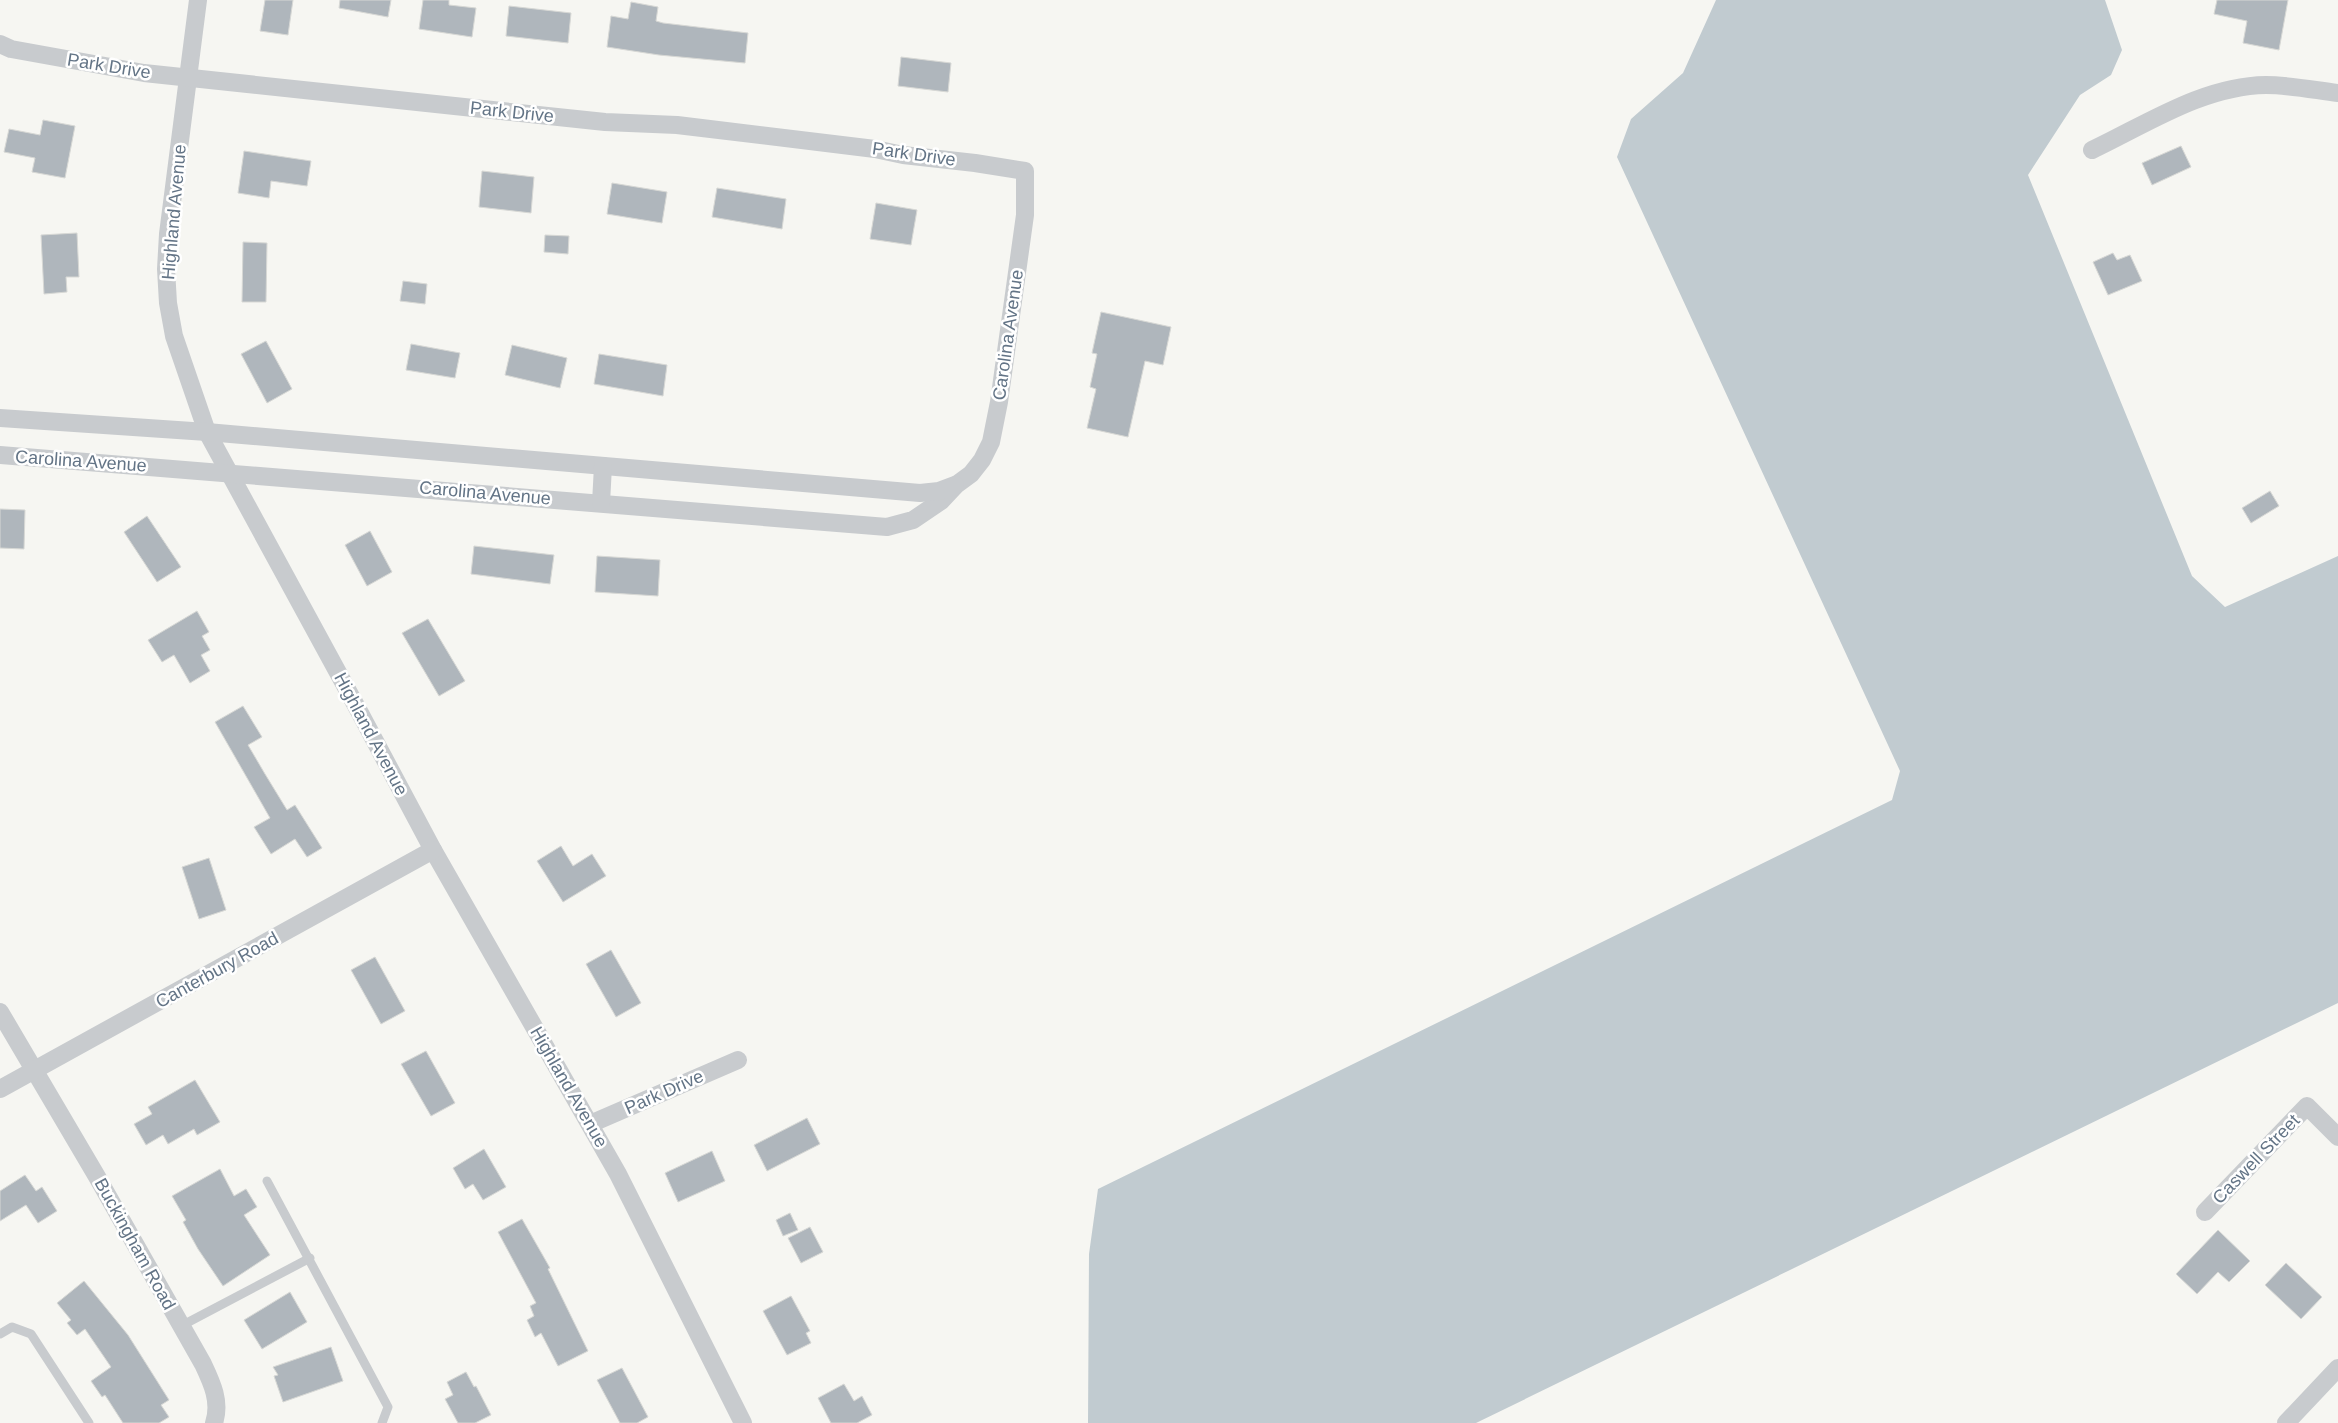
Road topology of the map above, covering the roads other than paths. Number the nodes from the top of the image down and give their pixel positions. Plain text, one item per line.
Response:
1 (198, 0) edge
2 (0, 44) edge
3 (188, 78) junction
4 (2338, 93) edge
5 (2092, 150) dead end
6 (1025, 171) joint
7 (0, 418) edge
8 (207, 432) junction
9 (0, 455) edge
10 (603, 466) junction
11 (230, 472) junction
12 (956, 485) junction
13 (600, 503) junction
14 (433, 850) junction
15 (0, 1012) edge
16 (738, 1060) dead end
17 (36, 1071) junction
18 (0, 1089) edge
19 (590, 1124) junction
20 (2338, 1137) edge
21 (267, 1181) dead end
22 (2206, 1212) dead end
23 (310, 1258) junction
24 (181, 1326) junction
25 (0, 1334) edge
26 (2338, 1368) edge
27 (89, 1423) edge
28 (214, 1423) edge
29 (382, 1423) edge
30 (743, 1423) edge
31 (2286, 1423) edge

1 - 3 street, Highland Avenue
2 - 3 street, Park Drive
3 - 6 street, Park Drive
3 - 8 street, Highland Avenue
4 - 5 street
6 - 12 street, Carolina Avenue
7 - 8 street, Carolina Avenue
8 - 10 street, Carolina Avenue
8 - 11 street, Highland Avenue
9 - 11 street, Carolina Avenue
10 - 12 street, Carolina Avenue
10 - 13 street
11 - 13 street, Carolina Avenue
11 - 14 street, Highland Avenue
12 - 13 street, Carolina Avenue
14 - 17 street, Canterbury Road
14 - 19 street, Highland Avenue
15 - 17 street, Buckingham Road
16 - 19 street, Park Drive
17 - 18 street, Canterbury Road
17 - 24 street, Buckingham Road
19 - 30 street, Highland Avenue
20 - 22 street, Caswell Street
21 - 23 lane
23 - 24 lane
23 - 29 lane
24 - 28 street, Buckingham Road
25 - 27 lane
26 - 31 street

